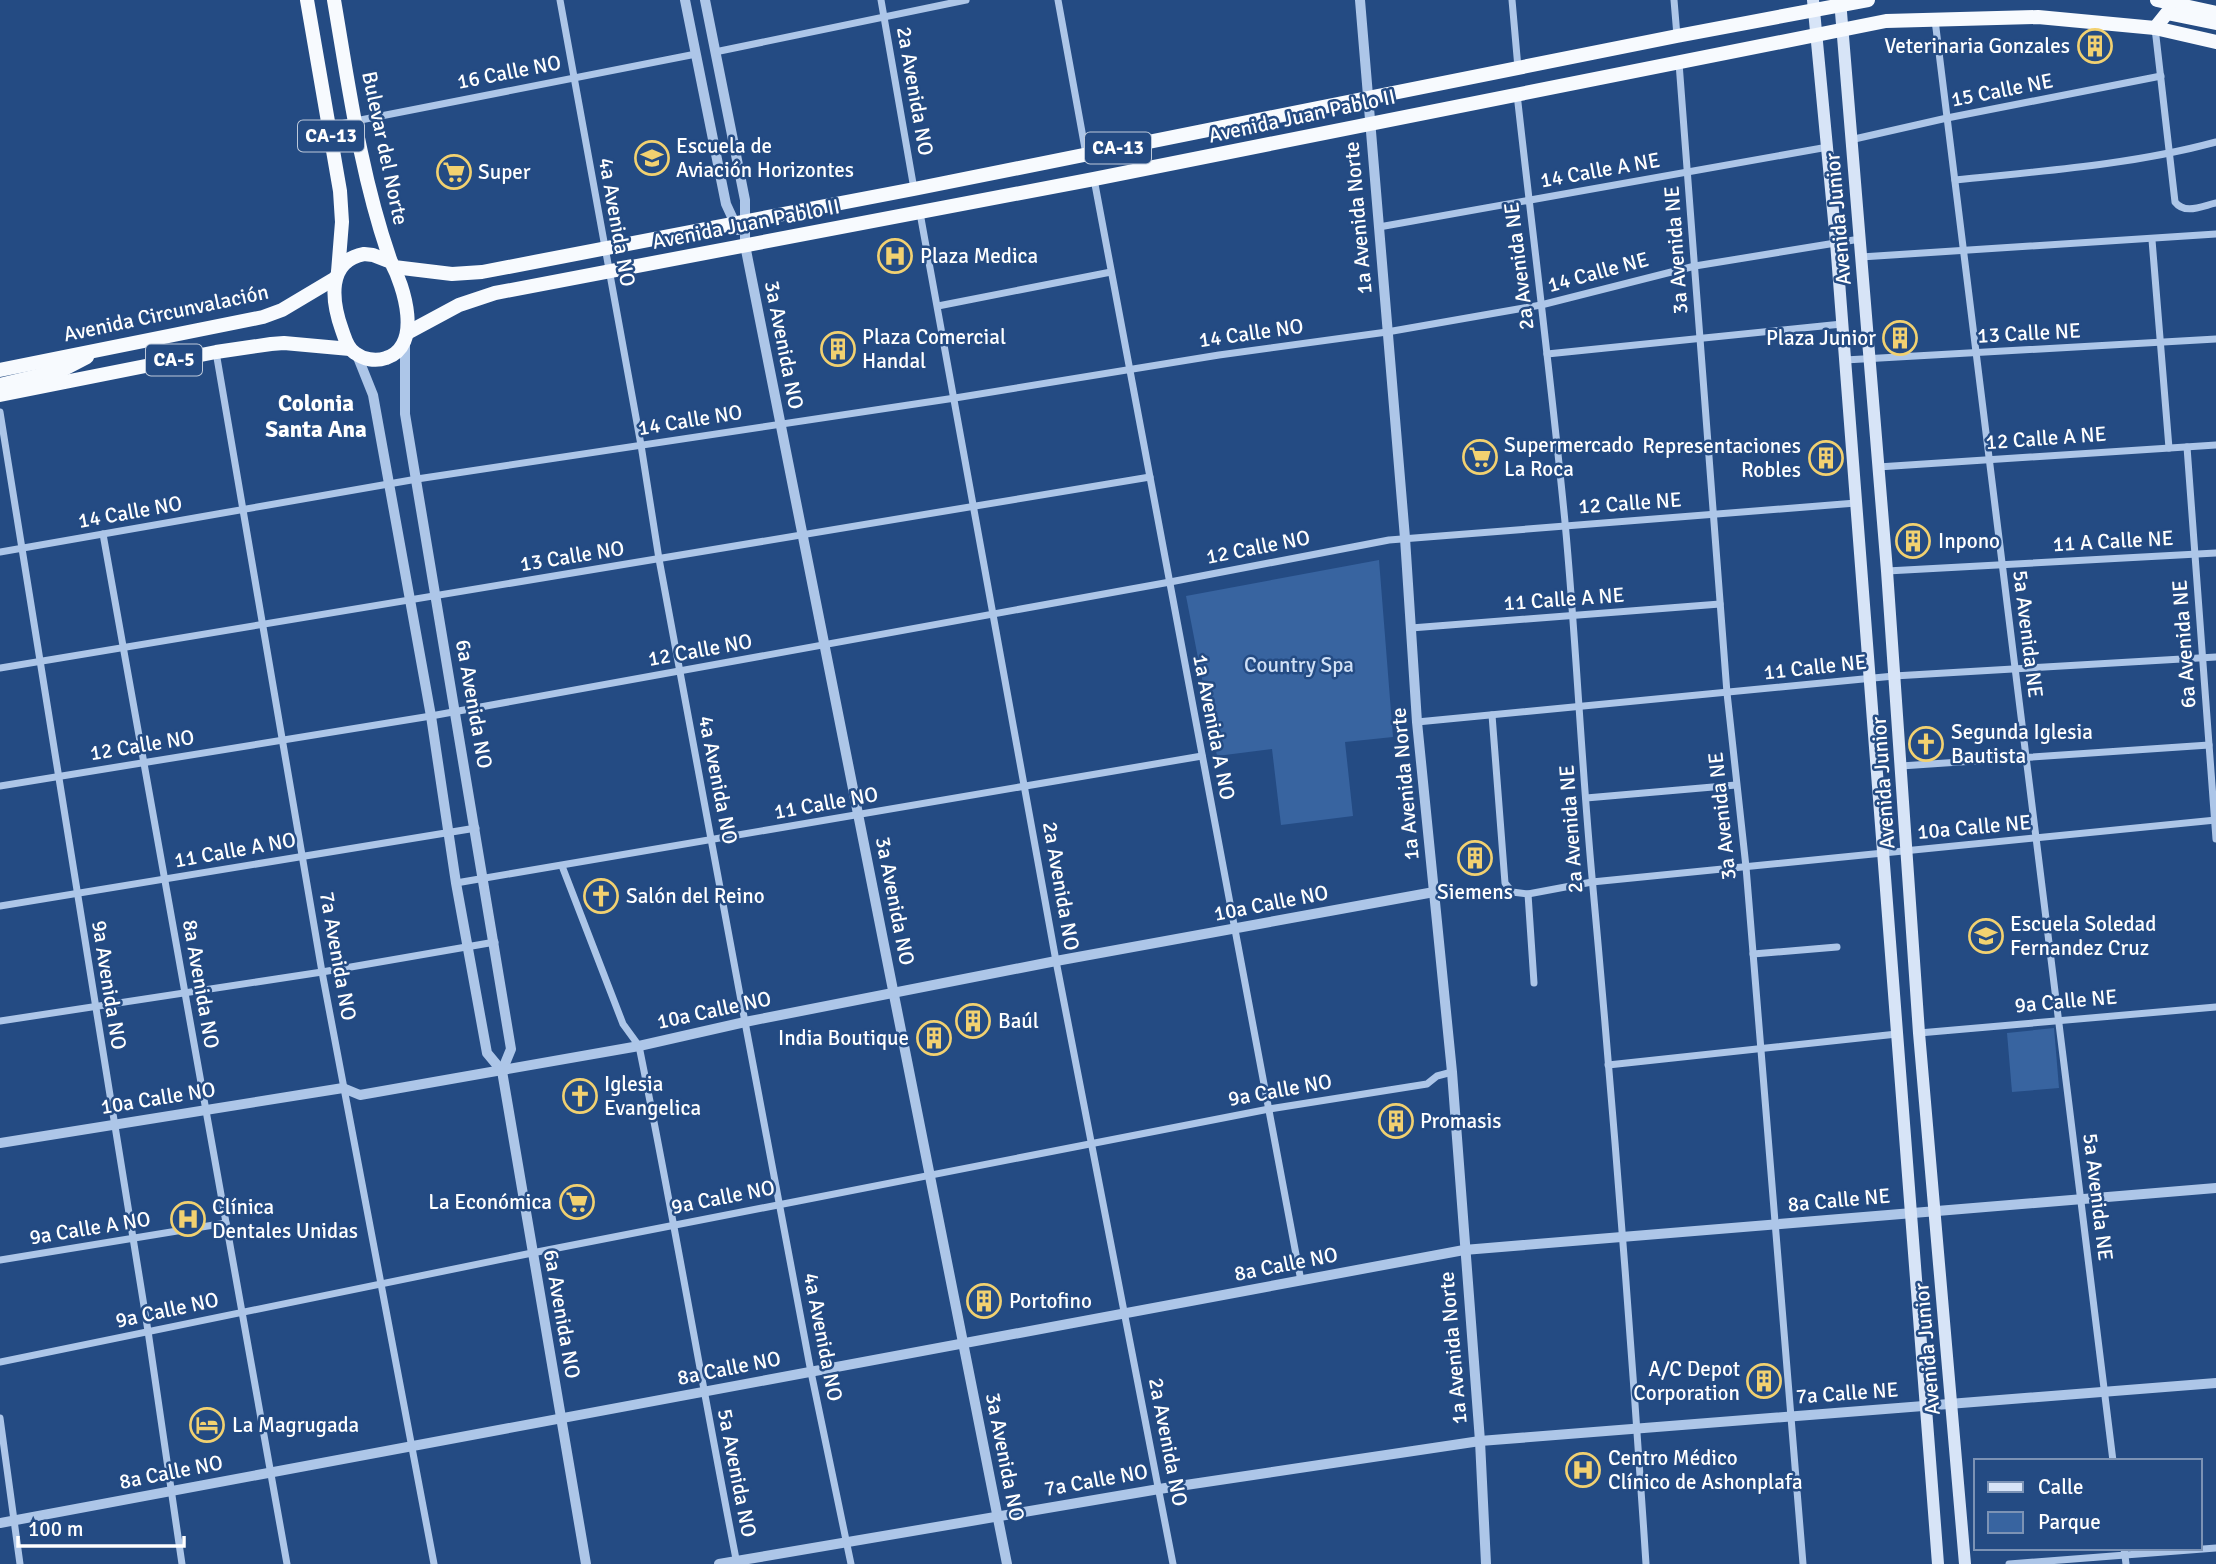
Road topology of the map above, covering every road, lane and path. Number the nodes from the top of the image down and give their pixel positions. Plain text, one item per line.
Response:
1 (307, 0) edge
2 (334, 0) edge
3 (560, 0) edge
4 (685, 0) edge
5 (705, 0) edge
6 (881, 0) edge
7 (966, 0) edge
8 (1058, 0) edge
9 (1360, 0) edge
10 (1512, 0) edge
11 (1674, 0) edge
12 (1868, 0) edge
13 (2157, 0) edge
14 (1840, 2) edge
15 (1814, 5) edge
16 (2216, 13) edge
17 (884, 17) junction
18 (1935, 20) junction
19 (2216, 23) edge
20 (2155, 28) junction
21 (1842, 29) junction
22 (1816, 34) junction
23 (1677, 36) junction
24 (2216, 42) edge
25 (715, 52) junction
26 (695, 54) junction
27 (1679, 63) junction
28 (1518, 68) junction
29 (2161, 76) junction
30 (574, 78) junction
31 (1517, 94) junction
32 (1368, 98) junction
33 (1947, 118) junction
34 (355, 120) junction
35 (1370, 124) junction
36 (330, 126) junction
37 (1850, 140) junction
38 (2216, 142) edge
39 (1828, 147) junction
40 (2169, 154) junction
41 (1086, 155) junction
42 (1688, 172) junction
43 (1094, 179) junction
44 (1955, 180) junction
45 (914, 189) junction
46 (1529, 201) junction
47 (2216, 203) edge
48 (919, 212) junction
49 (740, 222) junction
50 (1379, 227) junction
51 (2216, 234) edge
52 (1860, 239) junction
53 (2152, 240) junction
54 (1836, 242) junction
55 (745, 246) junction
56 (604, 249) junction
57 (1964, 251) junction
58 (1861, 257) junction
59 (393, 264) junction
60 (1695, 266) junction
61 (608, 272) junction
62 (1111, 272) junction
63 (336, 276) junction
64 (1541, 305) junction
65 (938, 306) junction
66 (1842, 324) junction
67 (1387, 332) junction
68 (406, 337) junction
69 (1700, 338) junction
70 (2216, 339) edge
71 (2161, 343) junction
72 (94, 352) junction
73 (216, 352) junction
74 (354, 352) junction
75 (1976, 353) junction
76 (1547, 354) junction
77 (1869, 358) junction
78 (1845, 360) junction
79 (1129, 368) junction
80 (0, 370) edge
81 (0, 385) edge
82 (0, 395) edge
83 (955, 398) junction
84 (0, 412) edge
85 (780, 423) junction
86 (641, 445) junction
87 (2216, 445) edge
88 (2187, 447) junction
89 (2169, 448) junction
90 (1989, 460) junction
91 (1878, 467) junction
92 (1150, 477) junction
93 (417, 480) junction
94 (389, 485) junction
95 (1856, 503) junction
96 (975, 506) junction
97 (244, 510) junction
98 (1713, 514) junction
99 (1565, 526) junction
100 (103, 534) junction
101 (803, 535) junction
102 (1405, 538) junction
103 (22, 548) junction
104 (0, 552) edge
105 (2216, 552) edge
106 (2195, 554) junction
107 (659, 559) junction
108 (2002, 565) junction
109 (1886, 571) junction
110 (1170, 582) junction
111 (435, 596) junction
112 (409, 601) junction
113 (1720, 604) junction
114 (994, 614) junction
115 (1572, 616) junction
116 (264, 625) junction
117 (1411, 628) junction
118 (824, 645) junction
119 (124, 648) junction
120 (2216, 657) edge
121 (2203, 658) junction
122 (38, 661) junction
123 (0, 668) edge
124 (2015, 670) junction
125 (680, 671) junction
126 (1894, 676) junction
127 (1868, 679) junction
128 (1727, 693) junction
129 (1580, 707) junction
130 (455, 712) junction
131 (1492, 715) junction
132 (431, 716) junction
133 (1417, 722) junction
134 (284, 740) junction
135 (2209, 745) junction
136 (1202, 755) junction
137 (2026, 757) junction
138 (144, 763) junction
139 (1901, 766) junction
140 (58, 776) junction
141 (1736, 785) junction
142 (0, 786) edge
143 (1026, 786) junction
144 (1586, 797) junction
145 (858, 815) junction
146 (2215, 820) edge
147 (476, 828) junction
148 (448, 832) junction
149 (2036, 838) junction
150 (2216, 839) edge
151 (712, 840) junction
152 (1907, 850) junction
153 (1882, 853) junction
154 (304, 856) junction
155 (562, 866) junction
156 (1746, 867) junction
157 (485, 879) junction
158 (165, 880) junction
159 (1592, 882) junction
160 (456, 883) junction
161 (1434, 892) junction
162 (76, 894) junction
163 (1528, 894) junction
164 (0, 906) edge
165 (1235, 929) junction
166 (495, 943) junction
167 (468, 947) junction
168 (1837, 947) dead end
169 (1753, 954) junction
170 (1056, 961) junction
171 (322, 972) junction
172 (1534, 983) dead end
173 (186, 994) junction
174 (894, 994) junction
175 (94, 1007) junction
176 (2216, 1007) edge
177 (2058, 1019) junction
178 (0, 1021) edge
179 (745, 1022) junction
180 (1919, 1033) junction
181 (1897, 1034) junction
182 (639, 1046) junction
183 (1760, 1048) junction
184 (1608, 1065) junction
185 (502, 1071) junction
186 (1452, 1072) junction
187 (344, 1088) junction
188 (1269, 1108) junction
189 (206, 1110) junction
190 (114, 1124) junction
191 (0, 1143) edge
192 (1092, 1143) junction
193 (930, 1175) junction
194 (2216, 1188) edge
195 (2081, 1200) junction
196 (780, 1204) junction
197 (1934, 1211) junction
198 (1910, 1213) junction
199 (226, 1223) junction
200 (675, 1224) junction
201 (1775, 1224) junction
202 (1623, 1237) junction
203 (132, 1239) junction
204 (1464, 1250) junction
205 (532, 1253) junction
206 (0, 1260) edge
207 (1301, 1281) junction
208 (382, 1283) junction
209 (242, 1312) junction
210 (1125, 1314) junction
211 (148, 1331) junction
212 (963, 1344) junction
213 (0, 1362) edge
214 (811, 1372) junction
215 (2216, 1382) edge
216 (703, 1392) junction
217 (2104, 1392) junction
218 (1952, 1404) junction
219 (1926, 1406) junction
220 (1791, 1416) junction
221 (0, 1418) edge
222 (561, 1419) junction
223 (1637, 1429) junction
224 (1480, 1441) junction
225 (412, 1447) junction
226 (2113, 1459) edge
227 (271, 1473) junction
228 (1159, 1489) junction
229 (171, 1491) junction
230 (998, 1516) junction
231 (13, 1521) junction
232 (0, 1523) edge
233 (847, 1542) junction
234 (2193, 1550) edge
235 (2125, 1556) edge
236 (737, 1562) edge
237 (20, 1564) edge
238 (182, 1564) edge
239 (287, 1564) edge
240 (434, 1564) edge
241 (586, 1564) edge
242 (719, 1564) edge
243 (851, 1564) edge
244 (1007, 1564) edge
245 (1173, 1564) edge
246 (1486, 1564) edge
247 (1646, 1564) edge
248 (1803, 1564) edge
249 (1938, 1564) edge
250 (1965, 1564) edge
251 (2009, 1564) edge

1 - 36 highway, CA-13
2 - 34 highway, Bulevar del Norte / CA-13
3 - 30 street, 4a Avenida NO
4 - 26 street, 3a Avenida NO
5 - 25 street, 3a Avenida NO
6 - 17 street, 2a Avenida NO
7 - 17 street
8 - 41 street
9 - 32 street, 1a Avenida Norte
10 - 28 street
11 - 23 street
12 - 14 highway, Avenida Juan Pablo II / CA-13
13 - 16 highway
14 - 15 highway, Avenida Juan Pablo II / CA-13
14 - 21 main road, Avenida Junior
15 - 22 main road, Avenida Junior
15 - 23 highway, Avenida Juan Pablo II / CA-13
17 - 25 street
17 - 45 street, 2a Avenida NO
18 - 20 highway, Avenida Juan Pablo II / CA-13
18 - 21 highway, Avenida Juan Pablo II / CA-13
18 - 33 street, 5a Avenida NE
19 - 20 highway
20 - 24 highway, Avenida Juan Pablo II / CA-13
20 - 29 street
21 - 22 highway, Avenida Juan Pablo II / CA-13
21 - 37 main road, Avenida Junior
22 - 27 highway, Avenida Juan Pablo II / CA-13
22 - 39 main road, Avenida Junior
23 - 28 highway, Avenida Juan Pablo II / CA-13
25 - 49 street, 3a Avenida NO
26 - 30 street, 16 Calle NO
26 - 49 street, 3a Avenida NO
27 - 31 highway, Avenida Juan Pablo II / CA-13
27 - 42 street, 3a Avenida NE
28 - 32 highway, Avenida Juan Pablo II / CA-13
29 - 33 street, 15 Calle NE
29 - 40 street
30 - 34 street, 16 Calle NO
30 - 56 street, 4a Avenida NO
31 - 35 highway, Avenida Juan Pablo II / CA-13
31 - 46 street, 2a Avenida NE
32 - 35 street, 1a Avenida Norte
32 - 41 highway, Avenida Juan Pablo II / CA-13
33 - 37 street, 15 Calle NE
33 - 44 street, 5a Avenida NE
34 - 36 street, 16 Calle NO
34 - 59 highway, Bulevar del Norte / CA-13
35 - 43 highway, Avenida Juan Pablo II / CA-13
35 - 50 street, 1a Avenida Norte
36 - 63 highway, CA-13
37 - 52 main road, Avenida Junior
38 - 40 street
39 - 42 street, 14 Calle A NE
39 - 54 main road, Avenida Junior
40 - 44 street
40 - 47 street
41 - 45 highway, Avenida Juan Pablo II / CA-13
42 - 46 street, 14 Calle A NE
42 - 60 street, 3a Avenida NE
43 - 48 highway, Avenida Juan Pablo II / CA-13
43 - 62 street, 1a Avenida A NO
44 - 57 street, 5a Avenida NE
45 - 49 highway, Avenida Juan Pablo II / CA-13
46 - 50 street, 14 Calle A NE
46 - 64 street, 2a Avenida NE
48 - 55 highway, Avenida Juan Pablo II / CA-13
48 - 65 street, 2a Avenida NO
49 - 55 street, 3a Avenida NO
49 - 56 highway, Avenida Juan Pablo II / CA-13
50 - 67 street, 1a Avenida Norte
51 - 53 street
52 - 54 street, 14 Calle NE
52 - 58 main road, Avenida Junior
53 - 57 street
53 - 71 street
54 - 60 street, 14 Calle NE
54 - 66 main road, Avenida Junior
55 - 61 highway, Avenida Juan Pablo II / CA-13
55 - 85 street, 3a Avenida NO
56 - 59 highway, Avenida Juan Pablo II / CA-13
56 - 61 street, 4a Avenida NO
57 - 58 street
57 - 75 street, 5a Avenida NE
58 - 77 main road, Avenida Junior
59 - 63 highway, CA-5
59 - 68 highway
60 - 64 street, 14 Calle NE
60 - 69 street, 3a Avenida NE
61 - 68 highway, Avenida Juan Pablo II / CA-13
61 - 86 street, 4a Avenida NO
62 - 65 street
62 - 79 street, 1a Avenida A NO
63 - 72 highway, Avenida Circunvalación / CA-5
63 - 74 highway
64 - 67 street, 14 Calle NE
64 - 76 street, 2a Avenida NE
65 - 83 street, 2a Avenida NO
66 - 69 street
66 - 78 main road, Avenida Junior
67 - 79 street, 14 Calle NO
67 - 102 street, 1a Avenida Norte
68 - 74 highway, CA-5
68 - 93 street, 6a Avenida NO
69 - 76 street
69 - 98 street, 3a Avenida NE
70 - 71 street, 13 Calle NE
71 - 75 street, 13 Calle NE
71 - 89 street
72 - 80 highway, Avenida Circunvalación / CA-5
72 - 81 highway
73 - 74 highway, CA-5
73 - 82 highway, CA-5
73 - 97 street, 7a Avenida NO
74 - 94 street, 6a Avenida NO
75 - 77 street, 13 Calle NE
75 - 90 street, 5a Avenida NE
76 - 99 street, 2a Avenida NE
77 - 78 street, 13 Calle NE
77 - 91 main road, Avenida Junior
78 - 95 main road, Avenida Junior
79 - 83 street, 14 Calle NO
79 - 92 street, 1a Avenida A NO
83 - 85 street, 14 Calle NO
83 - 96 street, 2a Avenida NO
84 - 103 street, 9a Avenida NO
85 - 86 street, 14 Calle NO
85 - 101 street, 3a Avenida NO
86 - 93 street, 14 Calle NO
86 - 107 street, 4a Avenida NO
87 - 88 street, 12 Calle A NE
88 - 89 street, 12 Calle A NE
88 - 106 street, 6a Avenida NE
89 - 90 street, 12 Calle A NE
90 - 91 street, 12 Calle A NE
90 - 108 street, 5a Avenida NE
91 - 109 main road, Avenida Junior
92 - 96 street, 13 Calle NO
92 - 110 street, 1a Avenida A NO
93 - 94 street, 14 Calle NO
93 - 111 street, 6a Avenida NO
94 - 97 street, 14 Calle NO
94 - 112 street, 6a Avenida NO
95 - 98 street, 12 Calle NE
95 - 127 main road, Avenida Junior
96 - 101 street, 13 Calle NO
96 - 114 street, 2a Avenida NO
97 - 100 street, 14 Calle NO
97 - 116 street, 7a Avenida NO
98 - 99 street, 12 Calle NE
98 - 113 street, 3a Avenida NE
99 - 102 street, 12 Calle NE
99 - 115 street, 2a Avenida NE
100 - 103 street, 14 Calle NO
100 - 119 street, 8a Avenida NO
101 - 107 street, 13 Calle NO
101 - 118 street, 3a Avenida NO
102 - 110 street, 12 Calle NO
102 - 117 street, 1a Avenida Norte
103 - 104 street, 14 Calle NO
103 - 122 street, 9a Avenida NO
105 - 106 street, 11 A Calle NE
106 - 108 street, 11 A Calle NE
106 - 121 street, 6a Avenida NE
107 - 111 street, 13 Calle NO
107 - 125 street, 4a Avenida NO
108 - 109 street, 11 A Calle NE
108 - 124 street, 5a Avenida NE
109 - 126 main road, Avenida Junior
110 - 114 street, 12 Calle NO
110 - 136 street, 1a Avenida A NO
111 - 112 street, 13 Calle NO
111 - 130 street, 6a Avenida NO
112 - 116 street, 13 Calle NO
112 - 132 street, 6a Avenida NO
113 - 115 street, 11 Calle A NE
113 - 128 street, 3a Avenida NE
114 - 118 street, 12 Calle NO
114 - 143 street, 2a Avenida NO
115 - 117 street, 11 Calle A NE
115 - 129 street, 2a Avenida NE
116 - 119 street, 13 Calle NO
116 - 134 street, 7a Avenida NO
117 - 133 street, 1a Avenida Norte
118 - 125 street, 12 Calle NO
118 - 145 street, 3a Avenida NO
119 - 122 street, 13 Calle NO
119 - 138 street, 8a Avenida NO
120 - 121 street, 11 Calle NE
121 - 124 street, 11 Calle NE
121 - 135 street, 6a Avenida NE
122 - 123 street, 13 Calle NO
122 - 140 street, 9a Avenida NO
124 - 126 street, 11 Calle NE
124 - 137 street, 5a Avenida NE
125 - 130 street, 12 Calle NO
125 - 151 street, 4a Avenida NO
126 - 127 street, 11 Calle NE
126 - 139 main road, Avenida Junior
127 - 128 street, 11 Calle NE
127 - 153 main road, Avenida Junior
128 - 129 street, 11 Calle NE
128 - 141 street, 3a Avenida NE
129 - 131 street, 11 Calle NE
129 - 144 street, 2a Avenida NE
130 - 132 street, 12 Calle NO
130 - 147 street, 6a Avenida NO
131 - 133 street, 11 Calle NE
131 - 163 street
132 - 134 street, 12 Calle NO
132 - 148 street, 6a Avenida NO
133 - 161 street, 1a Avenida Norte
134 - 138 street, 12 Calle NO
134 - 154 street, 7a Avenida NO
135 - 137 street
135 - 146 street, 6a Avenida NE
136 - 143 street, 11 Calle NO
136 - 165 street, 1a Avenida A NO
137 - 139 street
137 - 149 street, 5a Avenida NE
138 - 140 street, 12 Calle NO
138 - 158 street, 8a Avenida NO
139 - 152 main road, Avenida Junior
140 - 142 street, 12 Calle NO
140 - 162 street, 9a Avenida NO
141 - 144 street
141 - 156 street, 3a Avenida NE
143 - 145 street, 11 Calle NO
143 - 170 street, 2a Avenida NO
144 - 159 street, 2a Avenida NE
145 - 151 street, 11 Calle NO
145 - 174 street, 3a Avenida NO
146 - 149 street, 10a Calle NE
146 - 150 street, 6a Avenida NE
147 - 148 street, 11 Calle A NO
147 - 157 street, 6a Avenida NO
148 - 154 street, 11 Calle A NO
148 - 160 street, 6a Avenida NO
149 - 152 street, 10a Calle NE
149 - 177 street, 5a Avenida NE
151 - 155 street, 11 Calle NO
151 - 179 street, 4a Avenida NO
152 - 153 street, 10a Calle NE
152 - 180 main road, Avenida Junior
153 - 156 street, 10a Calle NE
153 - 181 main road, Avenida Junior
154 - 158 street, 11 Calle A NO
154 - 171 street, 7a Avenida NO
155 - 157 street, 11 Calle NO
155 - 182 street, 5a Avenida NO
156 - 159 street, 10a Calle NE
156 - 169 street, 3a Avenida NE
157 - 160 street, 11 Calle NO
157 - 166 street, 6a Avenida NO
158 - 162 street, 11 Calle A NO
158 - 173 street, 8a Avenida NO
159 - 163 street, 10a Calle NE
159 - 184 street, 2a Avenida NE
160 - 167 street, 6a Avenida NO
161 - 165 street, 10a Calle NO
161 - 186 street, 1a Avenida Norte
162 - 164 street, 11 Calle A NO
162 - 175 street, 9a Avenida NO
163 - 172 street
165 - 170 street, 10a Calle NO
165 - 188 street, 1a Avenida A NO
166 - 167 street
166 - 185 street, 6a Avenida NO
167 - 171 street
167 - 185 street, 6a Avenida NO
168 - 169 street
169 - 183 street, 3a Avenida NE
170 - 174 street, 10a Calle NO
170 - 192 street, 2a Avenida NO
171 - 173 street
171 - 187 street, 7a Avenida NO
173 - 175 street
173 - 189 street, 8a Avenida NO
174 - 179 street, 10a Calle NO
174 - 193 street, 3a Avenida NO
175 - 178 street
175 - 190 street, 9a Avenida NO
176 - 177 street, 9a Calle NE
177 - 180 street, 9a Calle NE
177 - 195 street, 5a Avenida NE
179 - 182 street, 10a Calle NO
179 - 196 street, 4a Avenida NO
180 - 197 main road, Avenida Junior
181 - 183 street
181 - 198 main road, Avenida Junior
182 - 185 street, 10a Calle NO
182 - 200 street, 5a Avenida NO
183 - 184 street
183 - 201 street, 3a Avenida NE
184 - 202 street, 2a Avenida NE
185 - 187 street, 10a Calle NO
185 - 205 street, 6a Avenida NO
186 - 188 street, 9a Calle NO
186 - 204 street, 1a Avenida Norte
187 - 189 street, 10a Calle NO
187 - 208 street, 7a Avenida NO
188 - 192 street, 9a Calle NO
188 - 207 street, 1a Avenida A NO
189 - 190 street, 10a Calle NO
189 - 199 street, 8a Avenida NO
190 - 191 street, 10a Calle NO
190 - 203 street, 9a Avenida NO
192 - 193 street, 9a Calle NO
192 - 210 street, 2a Avenida NO
193 - 196 street, 9a Calle NO
193 - 212 street, 3a Avenida NO
194 - 195 street, 8a Calle NE
195 - 197 street, 8a Calle NE
195 - 217 street, 5a Avenida NE
196 - 200 street, 9a Calle NO
196 - 214 street, 4a Avenida NO
197 - 198 street, 8a Calle NE
197 - 218 main road, Avenida Junior
198 - 201 street, 8a Calle NE
198 - 219 main road, Avenida Junior
199 - 203 street, 9a Calle A NO
199 - 209 street, 8a Avenida NO
200 - 205 street, 9a Calle NO
200 - 216 street, 5a Avenida NO
201 - 202 street, 8a Calle NE
201 - 220 street, 3a Avenida NE
202 - 204 street, 8a Calle NE
202 - 223 street, 2a Avenida NE
203 - 206 street, 9a Calle A NO
203 - 211 street, 9a Avenida NO
204 - 207 street, 8a Calle NO
204 - 224 street, 1a Avenida Norte
205 - 208 street, 9a Calle NO
205 - 222 street, 6a Avenida NO
207 - 210 street, 8a Calle NO
208 - 209 street, 9a Calle NO
208 - 225 street, 7a Avenida NO
209 - 211 street, 9a Calle NO
209 - 227 street, 8a Avenida NO
210 - 212 street, 8a Calle NO
210 - 228 street, 2a Avenida NO
211 - 213 street, 9a Calle NO
211 - 229 street, 9a Avenida NO
212 - 214 street, 8a Calle NO
212 - 230 street, 3a Avenida NO
214 - 216 street, 8a Calle NO
214 - 233 street, 4a Avenida NO
215 - 217 street, 7a Calle NE
216 - 222 street, 8a Calle NO
216 - 236 street, 5a Avenida NO
217 - 218 street, 7a Calle NE
217 - 226 street, 5a Avenida NE
218 - 219 street, 7a Calle NE
218 - 250 main road, Avenida Junior
219 - 220 street, 7a Calle NE
219 - 249 main road, Avenida Junior
220 - 223 street, 7a Calle NE
220 - 248 street, 3a Avenida NE
221 - 231 street
222 - 225 street, 8a Calle NO
222 - 241 street, 6a Avenida NO
223 - 224 street, 7a Calle NE
223 - 247 street, 2a Avenida NE
224 - 228 street, 7a Calle NO
224 - 246 street, 1a Avenida Norte
225 - 227 street, 8a Calle NO
225 - 240 street, 7a Avenida NO
227 - 229 street, 8a Calle NO
227 - 239 street, 8a Avenida NO
228 - 230 street, 7a Calle NO
228 - 245 street, 2a Avenida NO
229 - 231 street, 8a Calle NO
229 - 238 street, 9a Avenida NO
230 - 233 street, 7a Calle NO
230 - 244 street, 3a Avenida NO
231 - 232 street, 8a Calle NO
231 - 237 street
233 - 236 street, 7a Calle NO
233 - 243 street, 4a Avenida NO
234 - 235 street
235 - 251 street
236 - 242 street, 7a Calle NO

